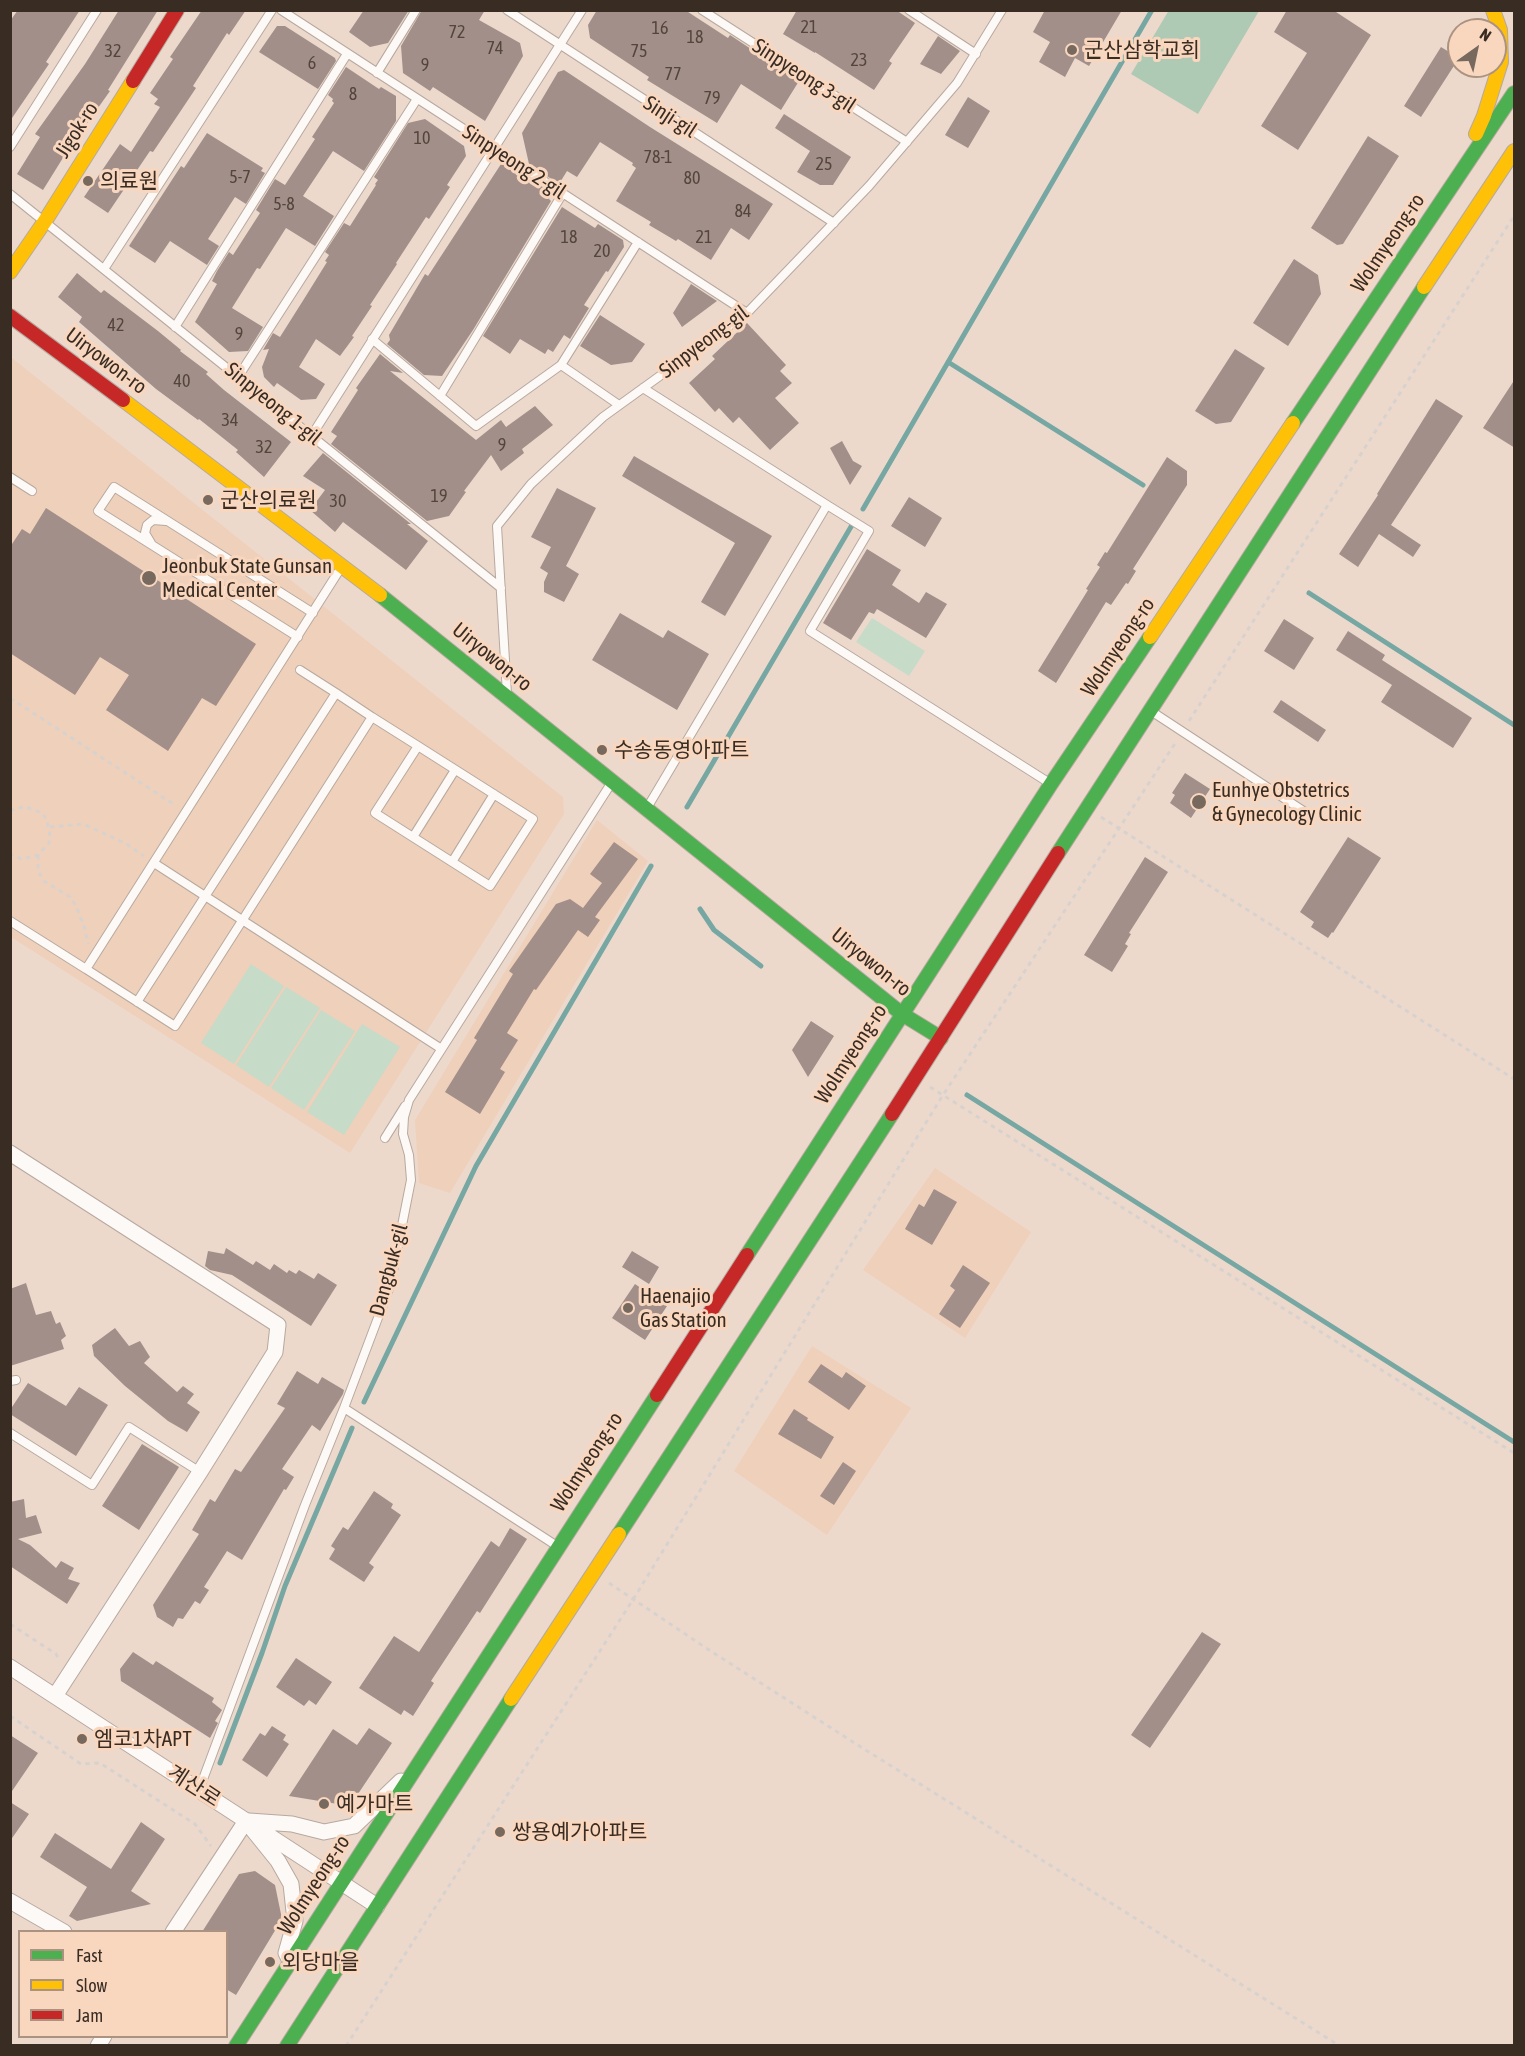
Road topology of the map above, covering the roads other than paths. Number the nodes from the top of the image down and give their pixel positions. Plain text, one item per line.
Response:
1 (97, 10) edge
2 (177, 10) edge
3 (272, 10) edge
4 (280, 10) edge
5 (416, 10) edge
6 (507, 10) edge
7 (582, 10) edge
8 (702, 10) edge
9 (909, 10) edge
10 (1002, 10) edge
11 (1493, 10) edge
12 (712, 13) edge
13 (560, 45) junction
14 (347, 54) junction
15 (975, 54) junction
16 (377, 73) junction
17 (1515, 93) edge
18 (417, 99) junction
19 (907, 142) junction
20 (10, 147) edge
21 (494, 149) junction
22 (1515, 151) edge
23 (1515, 163) edge
24 (1448, 192) junction
25 (10, 194) edge
26 (563, 194) junction
27 (1474, 210) junction
28 (45, 221) junction
29 (834, 223) junction
30 (638, 242) junction
31 (104, 269) junction
32 (10, 272) edge
33 (747, 312) junction
34 (10, 316) edge
35 (176, 327) junction
36 (372, 339) junction
37 (561, 365) junction
38 (238, 377) junction
39 (643, 388) junction
40 (440, 396) junction
41 (620, 405) junction
42 (312, 435) junction
43 (10, 477) edge
44 (32, 491) dead end
45 (827, 505) junction
46 (171, 523) junction
47 (155, 548) junction
48 (343, 565) junction
49 (501, 588) junction
50 (313, 613) junction
51 (298, 637) junction
52 (300, 670) dead end
53 (336, 693) junction
54 (507, 696) junction
55 (1150, 710) junction
56 (372, 717) junction
57 (418, 746) junction
58 (455, 770) junction
59 (613, 781) junction
60 (1051, 784) junction
61 (494, 794) junction
62 (646, 807) junction
63 (1305, 812) dead end
64 (413, 837) junction
65 (452, 862) junction
66 (154, 863) junction
67 (205, 896) junction
68 (243, 920) junction
69 (10, 921) edge
70 (86, 969) junction
71 (137, 1002) junction
72 (902, 1014) junction
73 (941, 1038) junction
74 (440, 1048) junction
75 (409, 1100) junction
76 (385, 1138) dead end
77 (10, 1153) edge
78 (344, 1408) junction
79 (10, 1433) edge
80 (200, 1472) junction
81 (558, 1546) junction
82 (10, 1667) edge
83 (55, 1696) junction
84 (419, 1762) junction
85 (199, 1790) junction
86 (246, 1821) junction
87 (341, 1882) junction
88 (10, 1901) edge
89 (377, 1905) junction
90 (61, 1930) edge
91 (174, 1930) edge
92 (290, 1961) junction
93 (236, 2046) edge
94 (287, 2046) edge

1 - 20 lane
2 - 28 street, Jigok-ro
3 - 31 lane
4 - 14 lane, Sinpyeong 2-gil
5 - 16 lane
6 - 13 lane, Sinji-gil
7 - 13 lane
8 - 12 lane, Sinpyeong 3-gil
9 - 15 lane
10 - 15 lane, Sinpyeong-gil
11 - 24 street
12 - 19 lane, Sinpyeong 3-gil
13 - 21 lane
13 - 29 lane, Sinji-gil
14 - 16 lane, Sinpyeong 2-gil
14 - 35 lane
15 - 19 lane, Sinpyeong-gil
16 - 18 lane, Sinpyeong 2-gil
17 - 24 street, Wolmyeong-ro
18 - 21 lane, Sinpyeong 2-gil
18 - 38 lane
19 - 29 lane, Sinpyeong-gil
21 - 26 lane, Sinpyeong 2-gil
21 - 36 lane
22 - 27 street
23 - 27 street
24 - 60 street, Wolmyeong-ro
25 - 28 lane, Sinpyeong 1-gil
26 - 30 lane, Sinpyeong 2-gil
26 - 40 lane
27 - 55 street
28 - 31 lane, Sinpyeong 1-gil
28 - 32 street, Jigok-ro
29 - 33 lane, Sinpyeong-gil
30 - 33 lane, Sinpyeong 2-gil
30 - 37 lane
31 - 35 lane, Sinpyeong 1-gil
33 - 39 lane, Sinpyeong-gil
34 - 48 street, Uiryowon-ro
35 - 38 lane, Sinpyeong 1-gil
36 - 40 lane
36 - 42 lane
37 - 40 lane
37 - 41 lane
38 - 42 lane, Sinpyeong 1-gil
39 - 41 lane, Sinpyeong-gil
39 - 45 lane
41 - 49 lane, Sinpyeong-gil
42 - 49 lane, Sinpyeong 1-gil
43 - 44 lane
45 - 60 lane
45 - 62 lane
46 - 47 lane
46 - 47 lane
46 - 50 lane
47 - 51 lane
48 - 50 lane
48 - 54 street, Uiryowon-ro
49 - 54 lane, Sinpyeong-gil
50 - 51 lane
51 - 66 lane
52 - 53 lane
53 - 56 lane
53 - 67 lane
54 - 59 street, Uiryowon-ro
55 - 63 lane
55 - 73 street
56 - 57 lane
56 - 68 lane
57 - 58 lane
57 - 64 lane
58 - 61 lane
58 - 64 lane
59 - 62 street, Uiryowon-ro
59 - 74 lane, Dangbuk-gil
60 - 72 street, Wolmyeong-ro
61 - 65 lane
61 - 65 lane
62 - 72 street, Uiryowon-ro
64 - 65 lane
66 - 67 lane
66 - 70 lane
67 - 68 lane
67 - 71 lane
68 - 71 lane
68 - 74 lane
69 - 70 lane
70 - 71 lane
72 - 73 street, Uiryowon-ro
72 - 81 street, Wolmyeong-ro
73 - 89 street
74 - 75 lane, Dangbuk-gil
75 - 76 lane
75 - 78 lane, Dangbuk-gil
77 - 80 street
78 - 81 lane
78 - 85 lane, Dangbuk-gil
79 - 80 lane
80 - 83 street
81 - 84 street, Wolmyeong-ro
82 - 83 street, 계산로
83 - 85 street, 계산로
84 - 86 street
84 - 87 street, Wolmyeong-ro
85 - 86 street, 계산로
86 - 87 street, 계산로
86 - 91 street
86 - 92 street
87 - 89 street, 계산로
87 - 92 street, Wolmyeong-ro
88 - 90 street
89 - 94 street
92 - 93 street, Wolmyeong-ro

